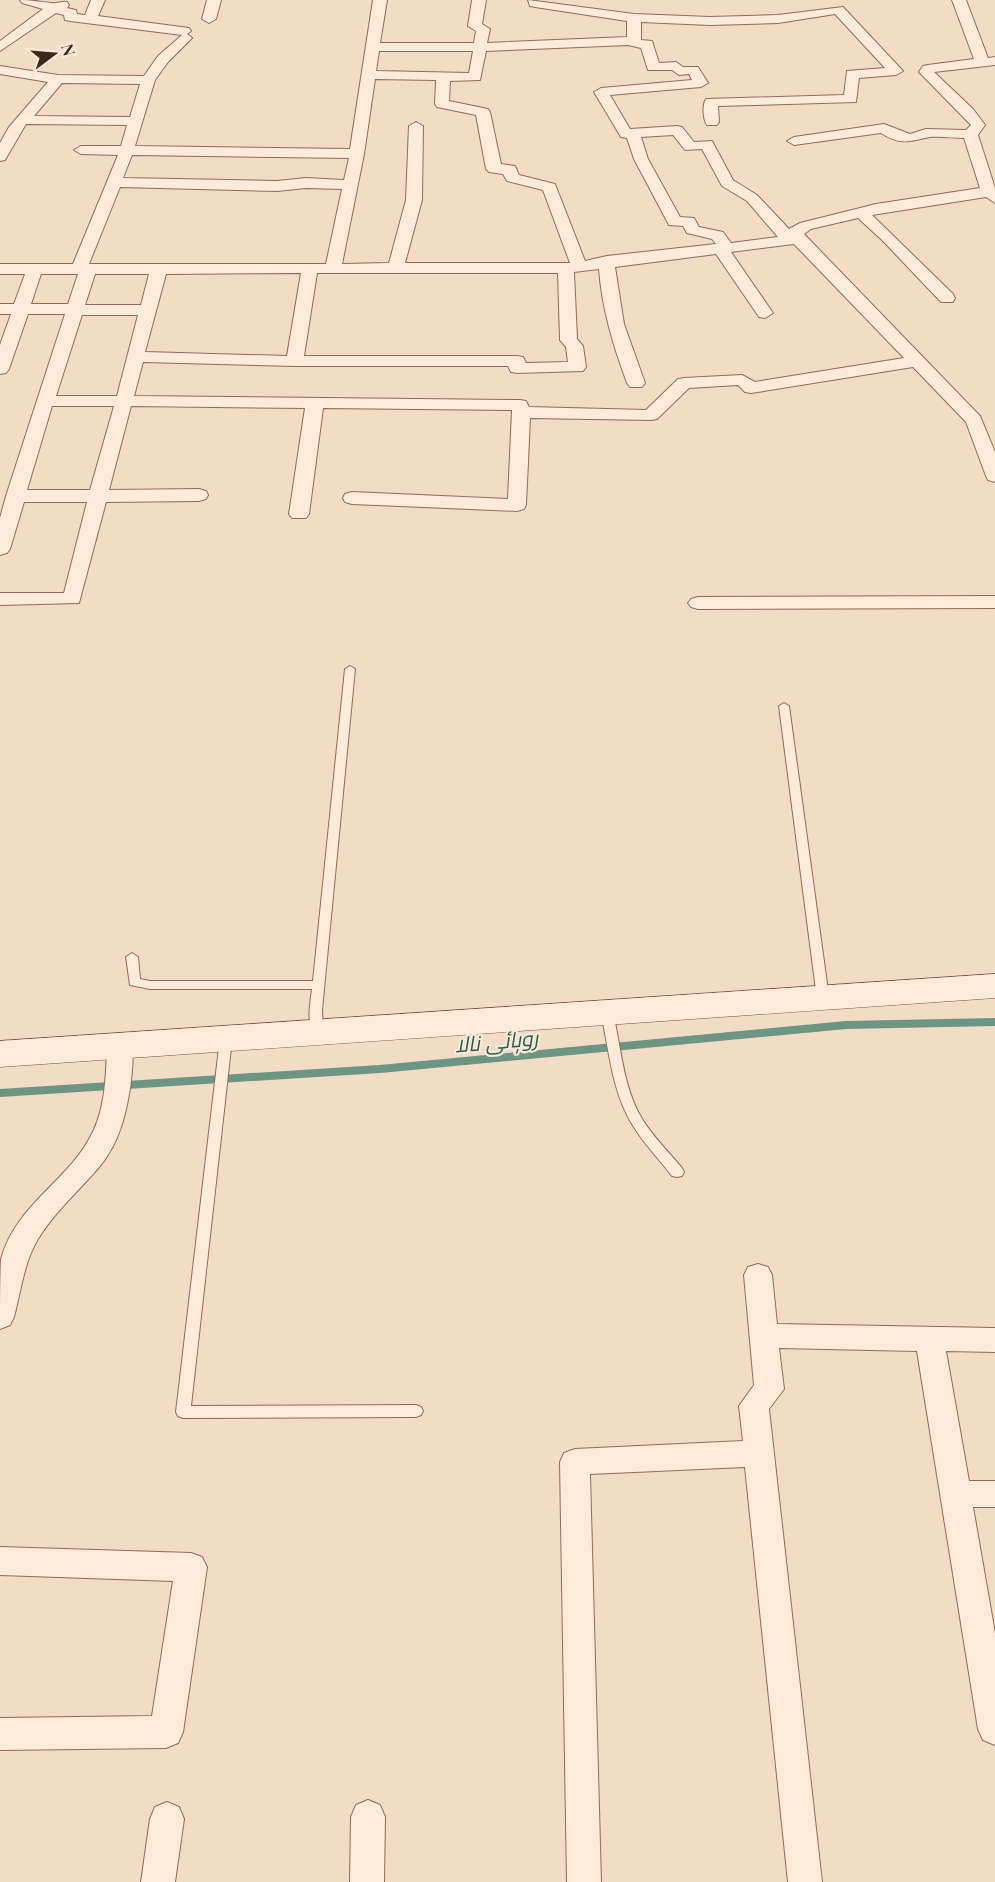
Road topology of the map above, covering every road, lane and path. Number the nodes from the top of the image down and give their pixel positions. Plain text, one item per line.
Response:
1 (27, 0) edge
2 (64, 0) edge
3 (98, 0) edge
4 (214, 0) edge
5 (380, 0) edge
6 (479, 0) edge
7 (535, 0) edge
8 (959, 0) edge
9 (52, 9) junction
10 (634, 18) junction
11 (209, 19) dead end
12 (90, 20) junction
13 (634, 41) junction
14 (373, 46) junction
15 (0, 47) edge
16 (480, 47) junction
17 (988, 61) edge
18 (928, 69) junction
19 (0, 70) edge
20 (896, 71) junction
21 (369, 75) junction
22 (443, 76) junction
23 (58, 79) junction
24 (148, 80) junction
25 (22, 120) junction
26 (136, 121) junction
27 (712, 122) dead end
28 (416, 126) dead end
29 (633, 133) junction
30 (970, 134) junction
31 (794, 141) dead end
32 (81, 150) dead end
33 (127, 150) junction
34 (357, 154) junction
35 (0, 157) edge
36 (115, 182) junction
37 (350, 184) junction
38 (992, 194) edge
39 (861, 213) junction
40 (794, 239) junction
41 (723, 248) junction
42 (607, 261) junction
43 (572, 266) junction
44 (396, 267) junction
45 (0, 268) edge
46 (83, 268) junction
47 (159, 268) junction
48 (310, 268) junction
49 (333, 268) junction
50 (35, 269) junction
51 (947, 298) dead end
52 (0, 309) edge
53 (21, 309) junction
54 (75, 309) junction
55 (148, 310) junction
56 (765, 313) dead end
57 (136, 357) junction
58 (916, 361) junction
59 (295, 362) junction
60 (0, 369) edge
61 (636, 382) dead end
62 (124, 400) junction
63 (45, 401) junction
64 (315, 403) junction
65 (521, 412) junction
66 (995, 476) edge
67 (199, 495) dead end
68 (15, 496) junction
69 (98, 496) junction
70 (352, 498) dead end
71 (299, 514) dead end
72 (0, 549) edge
73 (0, 599) edge
74 (995, 602) edge
75 (698, 603) dead end
76 (350, 669) dead end
77 (784, 706) dead end
78 (132, 957) dead end
79 (319, 985) junction
80 (995, 986) edge
81 (823, 998) junction
82 (608, 1018) junction
83 (317, 1032) junction
84 (226, 1044) junction
85 (0, 1054) edge
86 (120, 1056) junction
87 (677, 1172) dead end
88 (758, 1275) dead end
89 (0, 1317) edge
90 (763, 1336) junction
91 (930, 1340) junction
92 (995, 1340) edge
93 (416, 1411) dead end
94 (759, 1453) junction
95 (955, 1494) junction
96 (995, 1494) edge
97 (0, 1561) edge
98 (995, 1729) edge
99 (0, 1734) edge
100 (368, 1817) dead end
101 (167, 1819) dead end
102 (158, 1882) edge
103 (367, 1882) edge
104 (584, 1882) edge
105 (805, 1882) edge

1 - 9 street
2 - 9 street
3 - 12 street
4 - 11 street
5 - 14 street
6 - 16 street
7 - 10 street
8 - 17 street
9 - 12 street
9 - 15 street
10 - 13 street
10 - 20 street
12 - 24 street
13 - 16 street
13 - 29 street
14 - 16 street
14 - 21 street
16 - 22 street
17 - 18 street
18 - 20 street
18 - 30 street
19 - 23 street
20 - 27 street
21 - 22 street
21 - 34 street
22 - 43 street
23 - 24 street
23 - 25 street
24 - 26 street
25 - 26 street
25 - 35 street
26 - 33 street
28 - 44 street
29 - 40 street
29 - 41 street
30 - 31 street
30 - 38 street
32 - 33 street
33 - 34 street
33 - 36 street
34 - 37 street
36 - 37 street
36 - 46 street
37 - 49 street
38 - 39 street
39 - 40 street
39 - 51 street
40 - 41 street
40 - 58 street
41 - 42 street
41 - 56 street
42 - 43 street
42 - 61 street
43 - 44 street
43 - 59 street
44 - 49 street
45 - 50 street
46 - 47 street
46 - 50 street
46 - 54 street
47 - 48 street
47 - 55 street
48 - 49 street
48 - 59 street
50 - 53 street
52 - 53 street
53 - 54 street
53 - 60 street
54 - 55 street
54 - 63 street
55 - 57 street
57 - 59 street
57 - 62 street
58 - 65 street
58 - 66 street
62 - 63 street
62 - 64 street
62 - 69 street
63 - 68 street
64 - 65 street
64 - 71 street
65 - 70 street
67 - 69 street
68 - 69 street
68 - 72 street
69 - 73 street
74 - 75 street
76 - 79 lane
77 - 81 lane
78 - 79 lane
79 - 83 lane
80 - 81 street
81 - 82 street
82 - 83 street
82 - 87 lane
83 - 84 street
84 - 86 street
84 - 93 lane
85 - 86 street
86 - 89 street
88 - 90 street
90 - 91 street
90 - 94 street
91 - 92 street
91 - 95 street
94 - 104 street
94 - 105 street
95 - 96 street
95 - 98 street
97 - 99 street
100 - 103 street
101 - 102 street

